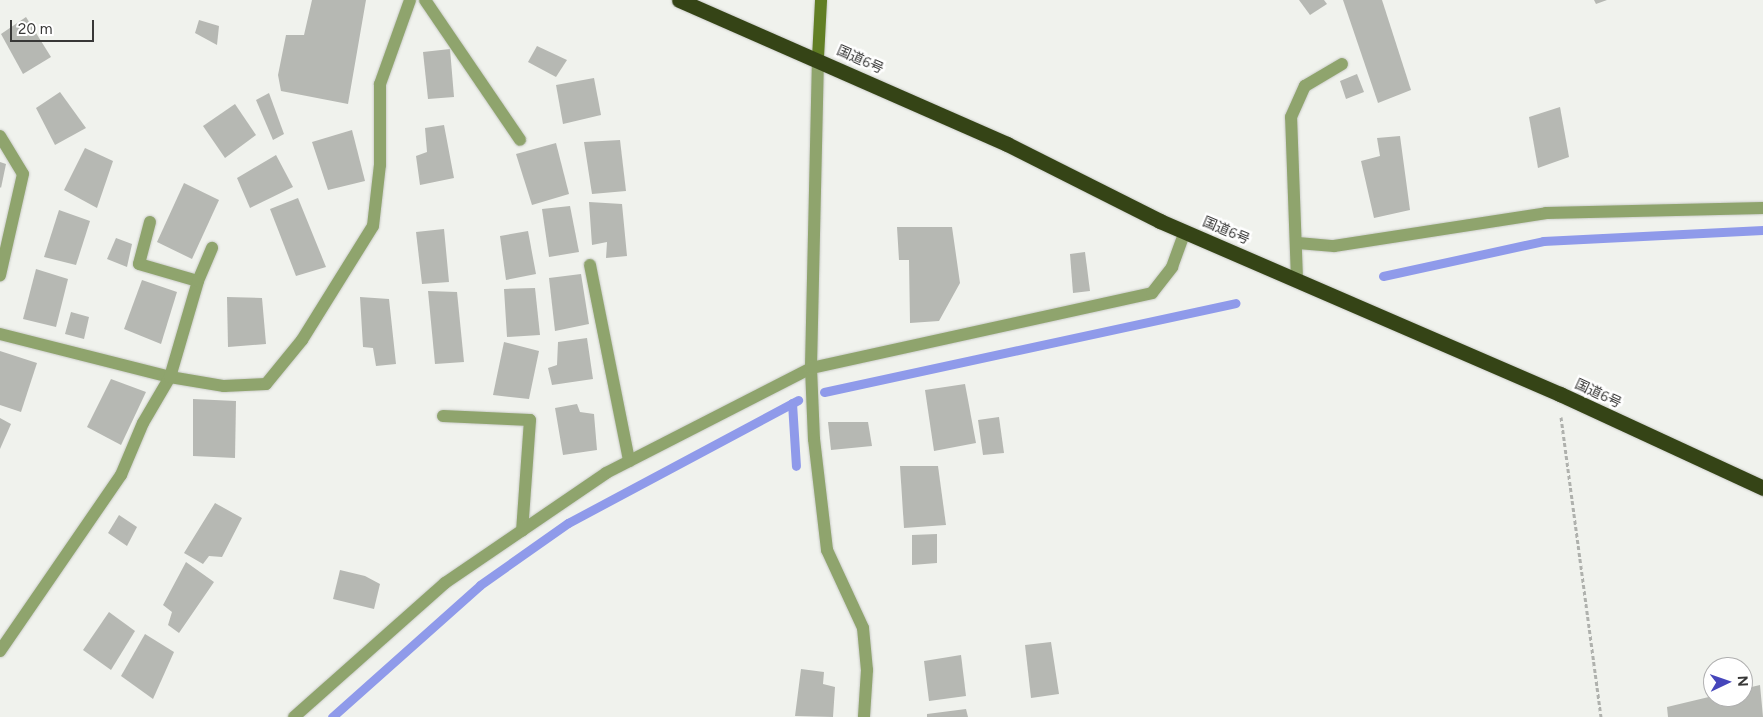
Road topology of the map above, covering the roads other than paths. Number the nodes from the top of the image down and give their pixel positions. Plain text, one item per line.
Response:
1 (410, 0) edge
2 (425, 0) edge
3 (679, 0) edge
4 (821, 0) edge
5 (818, 58) junction
6 (1342, 64) dead end
7 (0, 136) edge
8 (520, 140) dead end
9 (1763, 208) edge
10 (150, 222) dead end
11 (1185, 232) junction
12 (1298, 243) junction
13 (212, 248) dead end
14 (590, 265) dead end
15 (0, 275) edge
16 (1297, 279) junction
17 (198, 282) junction
18 (0, 334) edge
19 (811, 368) junction
20 (170, 377) junction
21 (443, 416) dead end
22 (629, 461) junction
23 (1763, 488) edge
24 (522, 531) junction
25 (0, 651) edge
26 (294, 717) edge
27 (864, 717) edge

1 - 20 street
2 - 8 street
3 - 5 highway, 国道6号
4 - 5 street
5 - 11 highway, 国道6号
5 - 19 street
6 - 12 street
7 - 15 street
9 - 12 street
10 - 17 street
11 - 16 highway, 国道6号
11 - 19 street
12 - 16 street
13 - 17 street
14 - 22 street
16 - 23 highway, 国道6号
17 - 20 street
18 - 20 street
19 - 22 street
19 - 27 street
20 - 25 street
21 - 24 street
22 - 24 street
24 - 26 street

